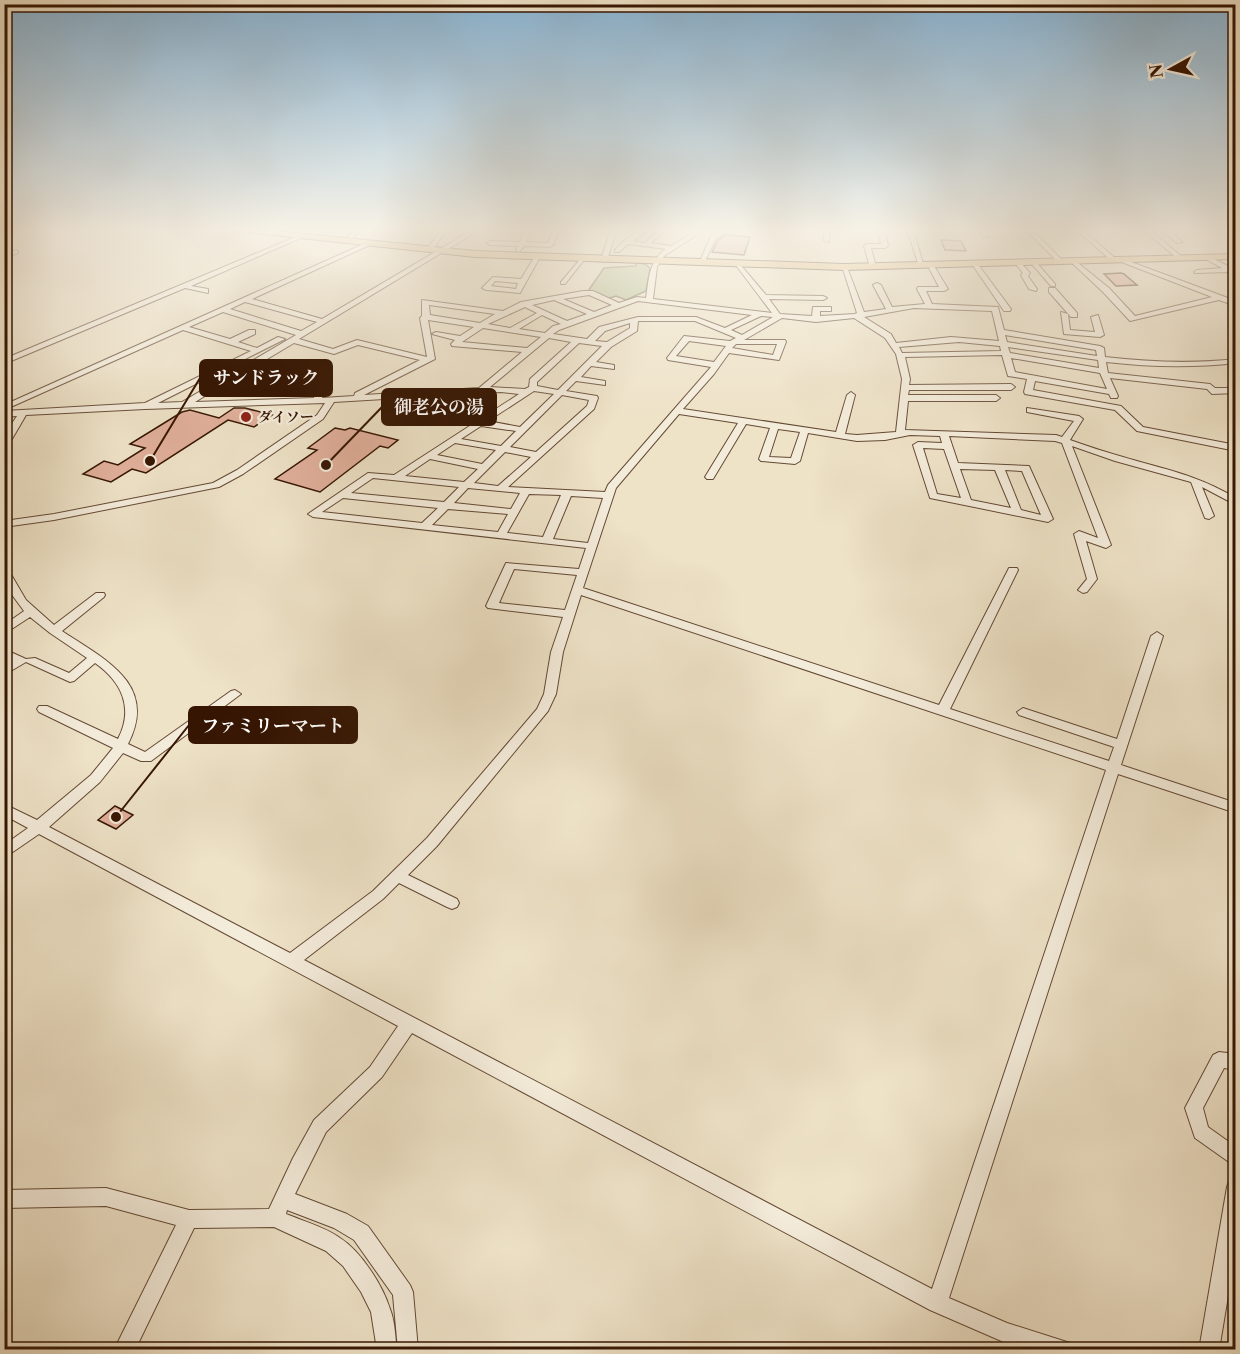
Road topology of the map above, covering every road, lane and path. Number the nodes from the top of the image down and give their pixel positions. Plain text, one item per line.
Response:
1 (168, 292) edge
2 (264, 292) edge
3 (371, 292) edge
4 (516, 292) edge
5 (650, 292) edge
6 (760, 292) edge
7 (851, 292) edge
8 (881, 292) edge
9 (923, 292) edge
10 (995, 292) edge
11 (1056, 292) edge
12 (1108, 292) edge
13 (1203, 292) edge
14 (555, 297) junction
15 (764, 297) junction
16 (823, 298) dead end
17 (1219, 298) junction
18 (649, 299) junction
19 (247, 300) junction
20 (666, 302) junction
21 (521, 304) junction
22 (1236, 304) edge
23 (617, 305) junction
24 (930, 307) junction
25 (828, 309) dead end
26 (1007, 309) dead end
27 (225, 310) junction
28 (890, 310) junction
29 (543, 312) junction
30 (502, 313) junction
31 (593, 314) junction
32 (759, 314) junction
33 (1064, 314) dead end
34 (857, 315) junction
35 (1074, 315) dead end
36 (779, 316) junction
37 (426, 317) junction
38 (1095, 317) dead end
39 (652, 319) junction
40 (816, 320) junction
41 (321, 321) junction
42 (634, 321) junction
43 (567, 324) junction
44 (479, 325) junction
45 (184, 328) junction
46 (512, 330) junction
47 (726, 330) junction
48 (252, 332) dead end
49 (1002, 332) junction
50 (436, 334) dead end
51 (297, 335) junction
52 (546, 335) junction
53 (462, 339) junction
54 (577, 340) junction
55 (231, 342) junction
56 (589, 342) junction
57 (733, 343) junction
58 (608, 345) junction
59 (896, 345) junction
60 (257, 350) junction
61 (529, 351) junction
62 (1006, 351) junction
63 (900, 354) junction
64 (1101, 359) junction
65 (427, 360) junction
66 (1236, 361) edge
67 (4, 362) edge
68 (589, 363) junction
69 (273, 364) dead end
70 (716, 365) junction
71 (1201, 365) junction
72 (611, 367) dead end
73 (245, 368) junction
74 (299, 370) dead end
75 (258, 372) junction
76 (1103, 373) junction
77 (574, 378) junction
78 (1032, 378) junction
79 (281, 379) junction
80 (602, 383) dead end
81 (1011, 387) dead end
82 (1210, 387) junction
83 (906, 388) junction
84 (482, 390) junction
85 (529, 390) junction
86 (1236, 390) edge
87 (561, 391) junction
88 (1112, 392) junction
89 (851, 395) dead end
90 (904, 398) junction
91 (996, 398) dead end
92 (348, 399) junction
93 (331, 400) junction
94 (317, 401) junction
95 (145, 406) junction
96 (181, 406) junction
97 (4, 408) edge
98 (1118, 408) junction
99 (1030, 410) dead end
100 (676, 411) junction
101 (23, 413) junction
102 (4, 414) edge
103 (742, 421) junction
104 (481, 423) junction
105 (775, 426) junction
106 (523, 430) junction
107 (805, 430) junction
108 (900, 432) junction
109 (943, 433) junction
110 (840, 435) junction
111 (4, 438) edge
112 (454, 440) junction
113 (1065, 440) junction
114 (947, 446) junction
115 (504, 448) junction
116 (1236, 448) edge
117 (537, 455) junction
118 (429, 456) junction
119 (954, 466) junction
120 (484, 467) junction
121 (999, 467) junction
122 (710, 477) dead end
123 (395, 478) junction
124 (1195, 480) junction
125 (465, 486) junction
126 (500, 489) junction
127 (526, 491) junction
128 (567, 493) junction
129 (340, 495) junction
130 (607, 495) junction
131 (967, 502) junction
132 (1236, 502) edge
133 (445, 506) junction
134 (514, 512) junction
135 (1017, 512) junction
136 (1209, 516) dead end
137 (4, 524) edge
138 (425, 526) junction
139 (502, 534) junction
140 (547, 540) junction
141 (591, 546) junction
142 (1013, 570) dead end
143 (4, 571) edge
144 (582, 572) junction
145 (577, 590) junction
146 (1083, 590) dead end
147 (100, 595) dead end
148 (31, 611) junction
149 (569, 614) junction
150 (4, 631) edge
151 (54, 631) junction
152 (1157, 636) dead end
153 (4, 653) edge
154 (94, 658) junction
155 (32, 661) dead end
156 (4, 670) edge
157 (235, 694) dead end
158 (43, 709) dead end
159 (942, 710) junction
160 (1023, 712) dead end
161 (122, 744) junction
162 (1122, 745) junction
163 (1114, 768) junction
164 (1236, 808) edge
165 (4, 809) edge
166 (38, 826) junction
167 (4, 853) edge
168 (397, 876) junction
169 (452, 903) dead end
170 (290, 962) junction
171 (409, 1024) junction
172 (1236, 1062) edge
173 (1236, 1158) edge
174 (1236, 1187) edge
175 (4, 1199) edge
176 (283, 1199) junction
177 (274, 1218) junction
178 (189, 1219) junction
179 (937, 1303) junction
180 (1052, 1348) edge
181 (124, 1350) edge
182 (387, 1350) edge
183 (408, 1350) edge
184 (1209, 1350) edge

1 - 67 street
2 - 19 street
3 - 41 street
4 - 21 street
5 - 18 street
6 - 15 street
7 - 34 street
8 - 28 street
9 - 24 street
10 - 26 street
11 - 35 street
12 - 17 street
13 - 17 street
14 - 21 street
14 - 23 street
14 - 31 street
15 - 16 street
15 - 36 street
17 - 22 street
18 - 20 street
18 - 23 street
19 - 27 street
19 - 41 street
20 - 32 street
20 - 39 street
21 - 29 street
21 - 30 street
23 - 31 street
24 - 28 street
24 - 49 street
25 - 40 street
27 - 45 street
27 - 51 street
28 - 34 street
29 - 43 street
29 - 46 street
30 - 37 street
30 - 44 street
31 - 43 street
32 - 36 street
32 - 47 street
33 - 38 street
34 - 40 street
34 - 59 street
36 - 40 street
36 - 57 street
37 - 44 street
37 - 65 street
39 - 42 street
39 - 47 street
41 - 51 street
42 - 56 street
42 - 58 street
43 - 52 street
44 - 46 street
44 - 53 street
45 - 55 street
45 - 97 street
46 - 52 street
47 - 57 street
48 - 55 street
49 - 62 street
49 - 64 street
50 - 53 street
51 - 60 street
51 - 65 street
51 - 73 street
52 - 54 street
52 - 61 street
53 - 61 street
54 - 56 street
54 - 85 street
55 - 60 street
56 - 58 street
57 - 57 street
57 - 70 street
57 - 70 street
58 - 68 street
59 - 62 street
59 - 63 street
60 - 95 street
61 - 84 street
62 - 63 street
62 - 64 street
62 - 76 street
62 - 78 street
63 - 83 street
64 - 71 street
64 - 76 street
65 - 92 street
66 - 71 street
68 - 72 street
68 - 77 street
69 - 75 street
70 - 100 street
71 - 82 street
73 - 75 street
73 - 96 street
74 - 79 street
75 - 79 street
76 - 82 street
76 - 88 street
77 - 80 street
77 - 87 street
78 - 88 street
78 - 98 street
79 - 94 street
81 - 83 street
82 - 86 street
83 - 90 street
84 - 85 street
84 - 92 street
85 - 87 street
85 - 104 street
87 - 106 street
87 - 117 street
88 - 98 street
89 - 110 street
90 - 91 street
90 - 108 street
92 - 93 street
93 - 94 street
93 - 137 street
94 - 96 street
95 - 96 street
95 - 101 street
98 - 116 street
99 - 113 street
100 - 103 street
100 - 130 street
101 - 102 street
101 - 111 street
103 - 105 street
103 - 122 street
104 - 106 street
104 - 112 street
105 - 107 street
105 - 107 street
106 - 115 street
107 - 110 street
108 - 109 street
108 - 110 street
109 - 113 street
109 - 114 street
112 - 115 street
112 - 118 street
113 - 124 street
113 - 146 street
114 - 119 street
114 - 131 street
115 - 117 street
115 - 120 street
117 - 126 street
118 - 120 street
118 - 123 street
119 - 121 street
119 - 131 street
120 - 125 street
121 - 135 street
121 - 135 street
123 - 125 street
123 - 129 street
124 - 132 street
124 - 136 street
125 - 126 street
125 - 133 street
126 - 127 street
127 - 128 street
127 - 134 street
128 - 130 street
128 - 140 street
129 - 133 street
129 - 138 street
130 - 141 street
131 - 135 street
133 - 134 street
133 - 138 street
134 - 139 street
138 - 139 street
139 - 140 street
140 - 141 street
141 - 144 street
142 - 159 street
143 - 148 street
144 - 145 street
144 - 149 street
145 - 149 street
145 - 159 street
147 - 151 street
148 - 150 street
148 - 151 street
149 - 168 street
151 - 154 street
152 - 162 street
153 - 156 street
154 - 155 street
154 - 161 street
157 - 161 street
158 - 161 street
159 - 163 street
160 - 162 street
161 - 166 street
162 - 163 street
163 - 164 street
163 - 179 street
165 - 166 street
166 - 167 street
166 - 170 street
168 - 169 street
168 - 170 street
170 - 171 street
171 - 176 street
171 - 179 street
172 - 173 street
174 - 184 street
175 - 178 street
176 - 177 street
176 - 183 street
177 - 178 street
177 - 182 street
178 - 181 street
179 - 180 street

